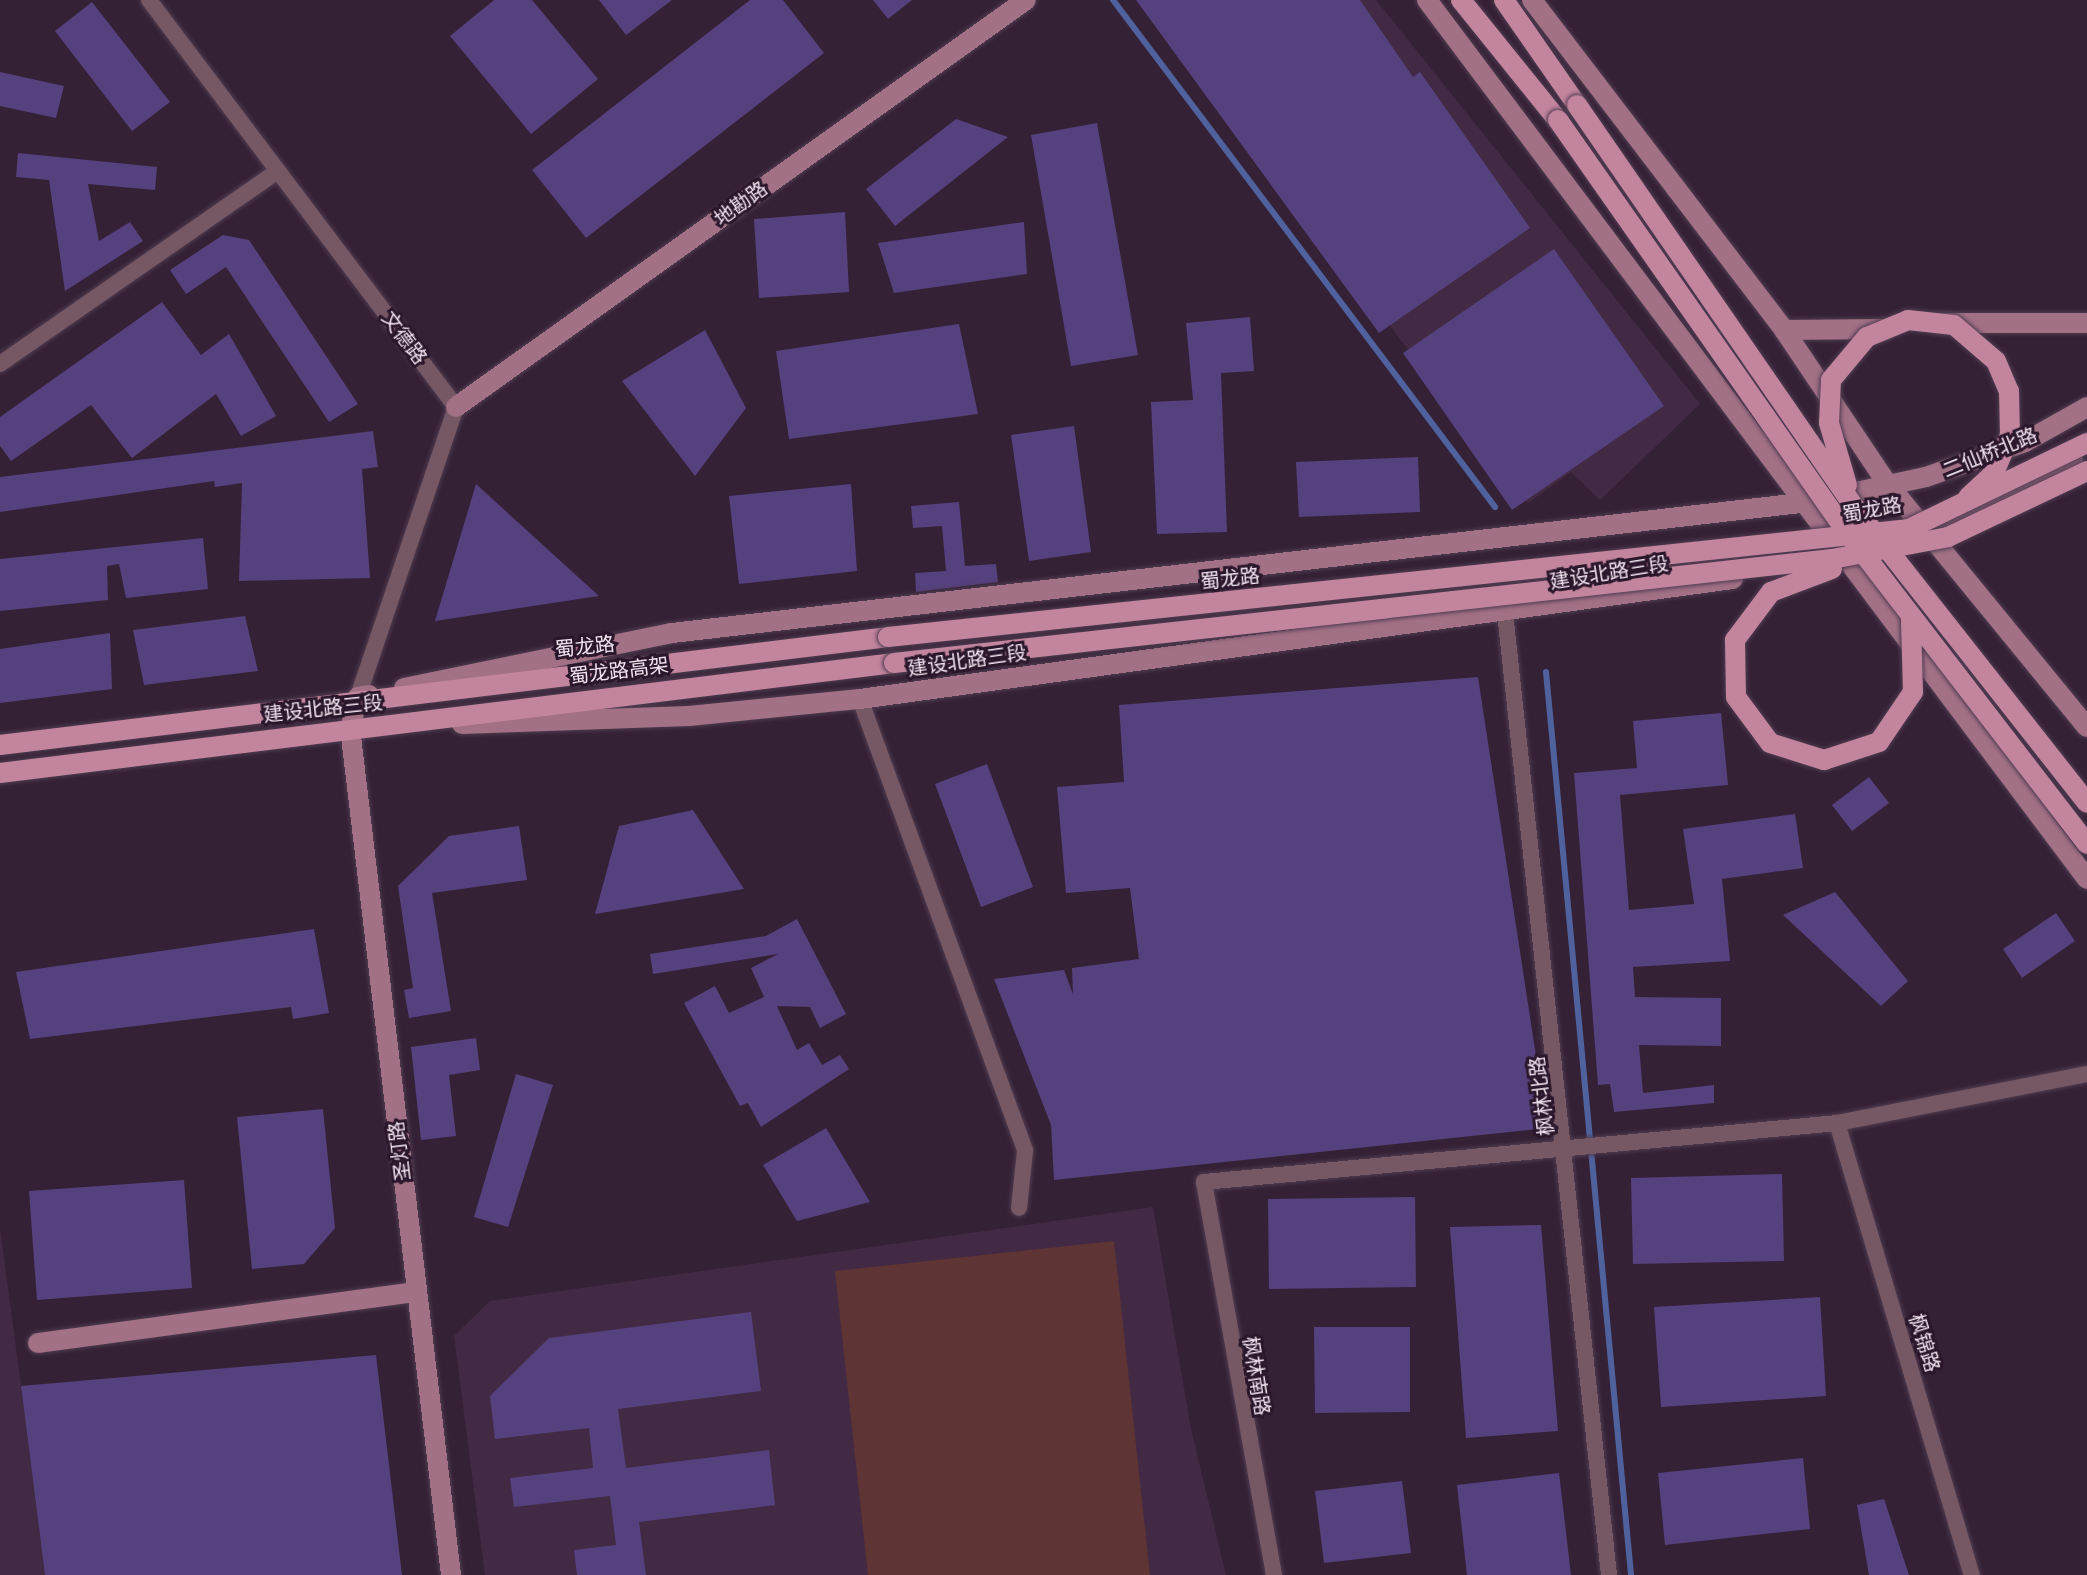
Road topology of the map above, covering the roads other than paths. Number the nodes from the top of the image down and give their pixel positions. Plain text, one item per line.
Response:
1 (149, 0) edge
2 (1026, 0) edge
3 (1427, 0) edge
4 (1461, 0) edge
5 (1504, 0) edge
6 (1532, 0) edge
7 (278, 171) junction
8 (2087, 323) edge
9 (1784, 330) junction
10 (0, 364) edge
11 (456, 407) junction
12 (2087, 407) edge
13 (2087, 443) edge
14 (2087, 451) edge
15 (2087, 471) edge
16 (1887, 483) junction
17 (1810, 502) junction
18 (1855, 508) junction
19 (1932, 531) junction
20 (1865, 537) junction
21 (1897, 548) junction
22 (1849, 562) junction
23 (1505, 613) junction
24 (1910, 617) junction
25 (894, 663) joint
26 (358, 697) junction
27 (860, 699) junction
28 (2087, 727) edge
29 (350, 728) junction
30 (0, 745) edge
31 (0, 773) edge
32 (2087, 803) edge
33 (2087, 844) edge
34 (2087, 879) edge
35 (2087, 1074) edge
36 (1837, 1123) junction
37 (1574, 1146) junction
38 (1019, 1208) dead end
39 (416, 1292) junction
40 (38, 1343) dead end
41 (451, 1575) edge
42 (1274, 1575) edge
43 (1609, 1575) edge
44 (1972, 1575) edge

1 - 7 street, 文德路
2 - 11 main road, 地勘路
3 - 17 main road
4 - 24 main road, bridge
5 - 18 main road, bridge
6 - 9 main road
7 - 10 street
7 - 11 street, 文德路
8 - 9 main road
9 - 16 main road
11 - 26 street
12 - 16 main road, 二仙桥北路
13 - 20 main road, 蜀龙路, bridge
14 - 19 main road, 二仙桥北路
15 - 21 main road, 蜀龙路, bridge
16 - 17 main road, 建设北路三段
16 - 19 main road
17 - 22 main road
17 - 26 main road, 建设北路三段
18 - 20 main road, bridge
18 - 32 main road, bridge
19 - 22 main road, 建设北路三段
19 - 28 main road
20 - 26 main road, 蜀龙路, bridge
21 - 24 main road, bridge
21 - 25 main road, 蜀龙路, bridge
22 - 23 main road, 建设北路三段
22 - 34 main road
23 - 27 main road, 建设北路三段
23 - 37 street, 枫林北路
24 - 33 main road, bridge
25 - 29 main road, 蜀龙路高架
26 - 29 main road
26 - 30 main road, 建设北路三段
27 - 29 main road, 建设北路三段
27 - 38 street
29 - 31 main road, 建设北路三段
29 - 39 main road, 圣灯路
35 - 36 street
36 - 37 street
36 - 44 street, 枫锦路
37 - 42 street, 枫林南路
37 - 43 street, 枫林北路
39 - 40 main road
39 - 41 main road, 圣灯路

